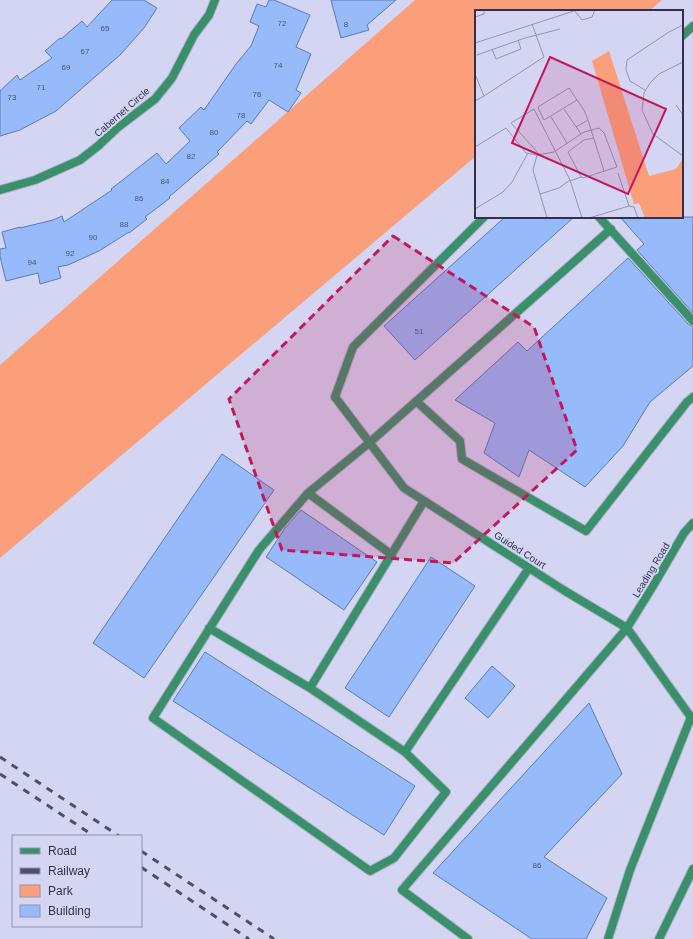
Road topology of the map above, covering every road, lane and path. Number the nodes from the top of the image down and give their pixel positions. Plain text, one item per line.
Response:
1 (215, 0) edge
2 (693, 26) edge
3 (683, 35) edge
4 (0, 190) edge
5 (483, 218) edge
6 (600, 218) edge
7 (610, 229) junction
8 (693, 321) edge
9 (693, 397) edge
10 (416, 401) junction
11 (369, 443) junction
12 (308, 493) junction
13 (424, 501) junction
14 (693, 524) edge
15 (392, 554) junction
16 (529, 568) junction
17 (210, 628) junction
18 (628, 628) junction
19 (310, 688) junction
20 (692, 718) edge
21 (405, 752) junction
22 (693, 869) edge
23 (468, 939) edge
24 (608, 939) edge
25 (659, 939) edge

1 - 4 street, Cabernet Circle
2 - 3 street
5 - 11 street, Guided Court
6 - 7 street
7 - 8 street
7 - 10 street
9 - 10 street
10 - 11 street
11 - 12 street
11 - 13 street, Guided Court
12 - 15 street
12 - 17 street
13 - 15 street
13 - 16 street, Guided Court
14 - 18 street, Leading Road
15 - 19 street
16 - 18 street, Guided Court
16 - 21 street
17 - 19 street
17 - 21 street
18 - 20 street, Guided Court
18 - 23 street, Leading Road
19 - 21 street
20 - 24 street
22 - 25 street

